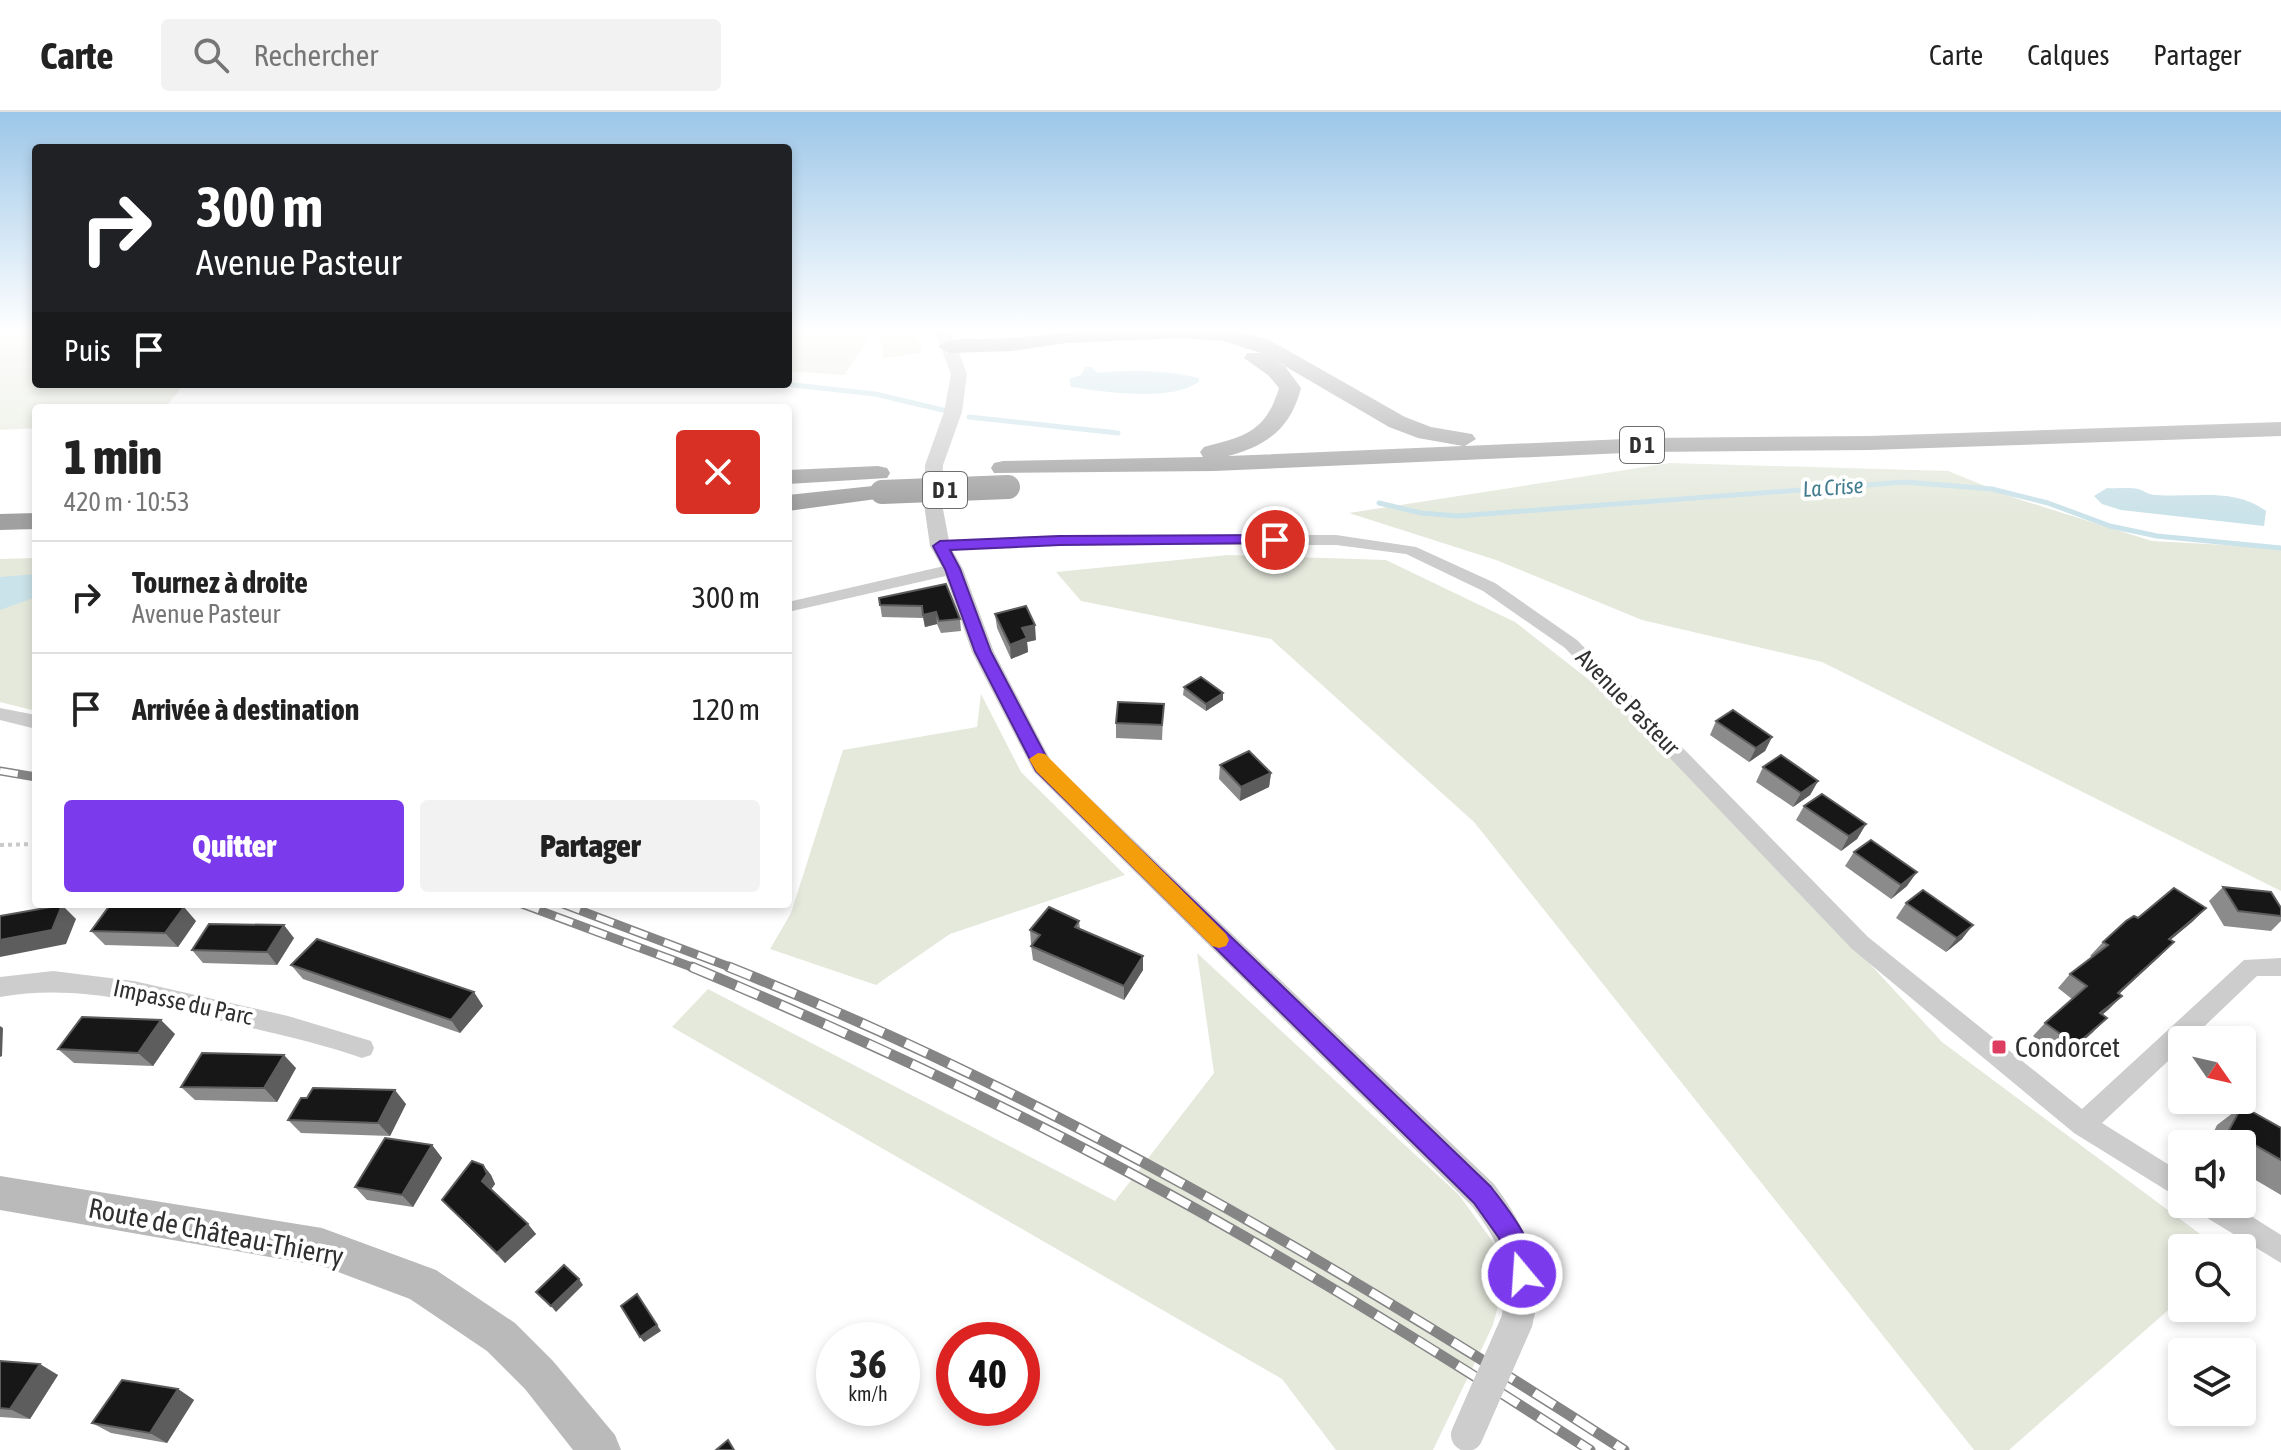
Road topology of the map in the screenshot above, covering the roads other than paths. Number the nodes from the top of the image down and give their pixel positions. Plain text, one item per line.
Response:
1 (956, 391) edge
2 (1289, 391) edge
3 (1340, 391) edge
4 (2281, 429) edge
5 (2281, 444) edge
6 (1647, 445) junction
7 (1129, 464) junction
8 (792, 477) edge
9 (1006, 478) junction
10 (881, 482) junction
11 (792, 494) edge
12 (792, 502) edge
13 (32, 505) edge
14 (0, 506) edge
15 (32, 521) edge
16 (0, 522) edge
17 (946, 558) junction
18 (792, 606) edge
19 (0, 714) edge
20 (32, 721) edge
21 (2281, 967) edge
22 (0, 987) edge
23 (362, 1048) dead end
24 (2083, 1125) junction
25 (2168, 1179) edge
26 (0, 1193) edge
27 (2230, 1218) edge
28 (2281, 1250) edge
29 (1464, 1443) edge
30 (600, 1450) edge

1 - 17 street
2 - 7 highway
3 - 6 highway
4 - 6 highway, D 1
5 - 9 highway, D 1
6 - 7 highway, D 1
7 - 9 highway, D 1
8 - 10 highway, D 1
9 - 10 highway, D 1, bridge
10 - 11 highway, D 1
10 - 12 highway
13 - 14 highway
15 - 16 highway
17 - 18 street, Avenue Pasteur
17 - 24 street, Avenue Pasteur
17 - 29 street, bridge
19 - 20 street
21 - 24 street
22 - 23 street, Impasse du Parc
24 - 25 street, Avenue Pasteur
26 - 30 main road, Route de Château-Thierry
27 - 28 street

